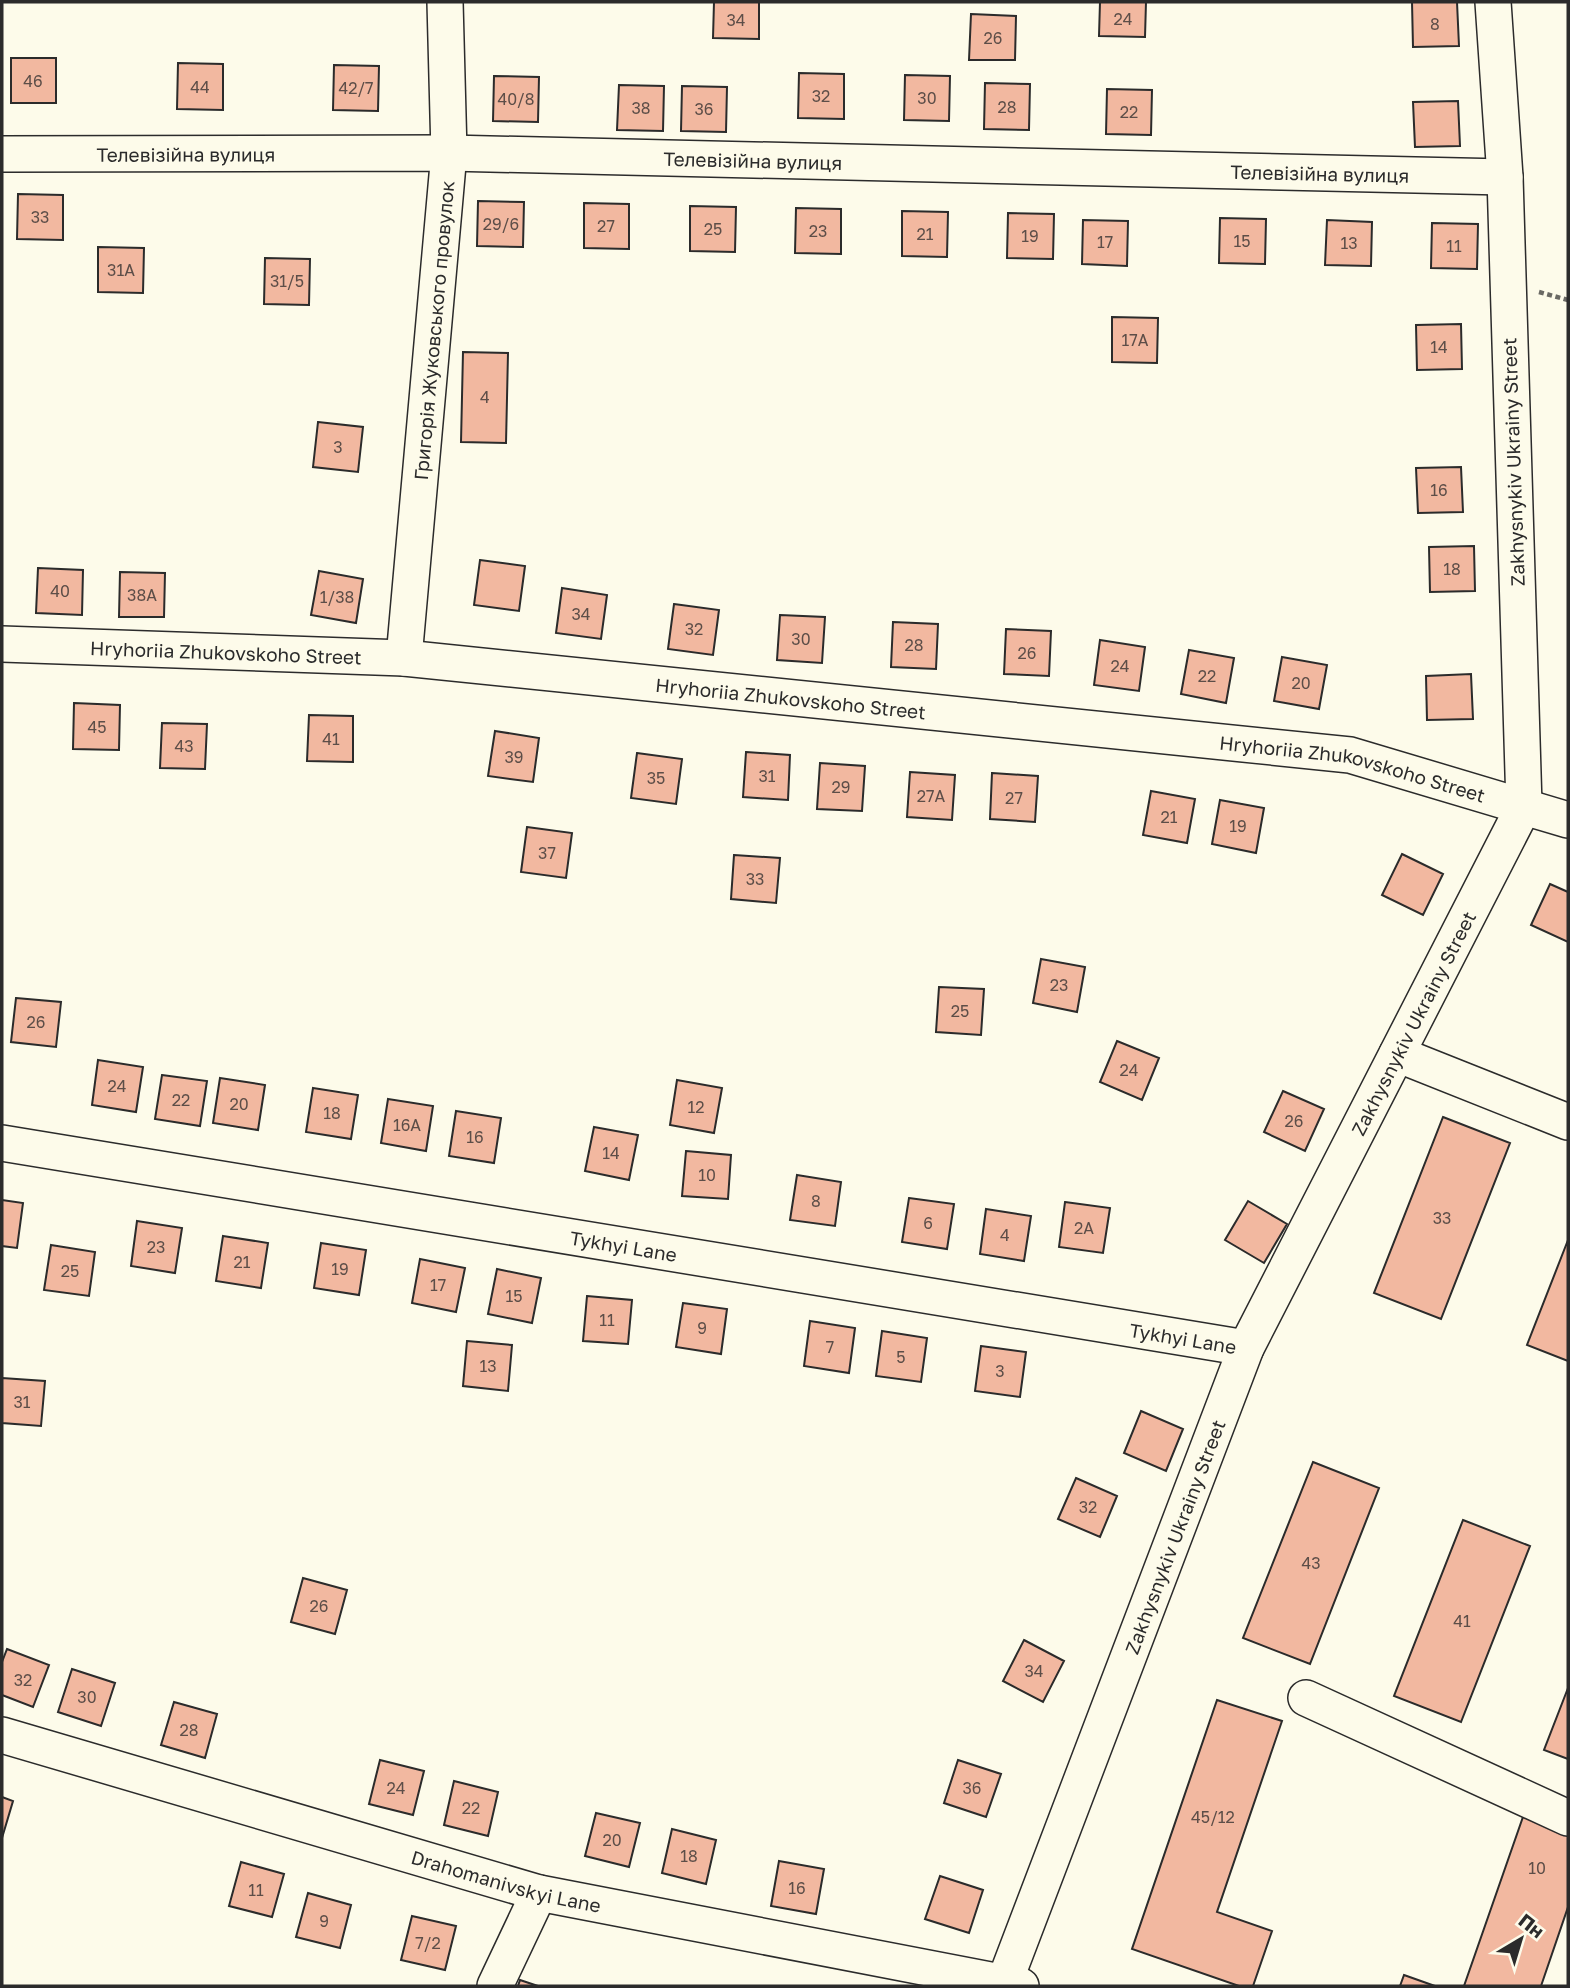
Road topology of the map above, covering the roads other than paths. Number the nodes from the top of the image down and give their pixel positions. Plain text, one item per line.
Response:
1 (445, 2) edge
2 (1493, 2) edge
3 (449, 153) junction
4 (2, 154) edge
5 (1505, 177) junction
6 (2, 644) edge
7 (404, 658) junction
8 (1524, 806) junction
9 (1568, 820) edge
10 (1397, 1054) junction
11 (1568, 1122) edge
12 (2, 1143) edge
13 (1246, 1348) junction
14 (1306, 1698) dead end
15 (2, 1735) edge
16 (1568, 1818) edge
17 (539, 1894) junction
18 (1009, 1985) edge
19 (495, 1986) edge

1 - 3 street, Григорія Жуковського провулок
2 - 5 street, Zakhysnykiv Ukrainy Street
3 - 4 street, Телевізійна вулиця
3 - 5 street, Телевізійна вулиця
3 - 7 street, Григорія Жуковського провулок
5 - 8 street, Zakhysnykiv Ukrainy Street
6 - 7 street, Hryhoriia Zhukovskoho Street
7 - 8 street, Hryhoriia Zhukovskoho Street
8 - 9 street, Hryhoriia Zhukovskoho Street
8 - 10 street, Zakhysnykiv Ukrainy Street
10 - 11 street
10 - 13 street, Zakhysnykiv Ukrainy Street
12 - 13 street, Tykhyi Lane
13 - 18 street, Zakhysnykiv Ukrainy Street
14 - 16 street
15 - 17 street, Drahomanivskyi Lane
17 - 18 street, Drahomanivskyi Lane
17 - 19 street

